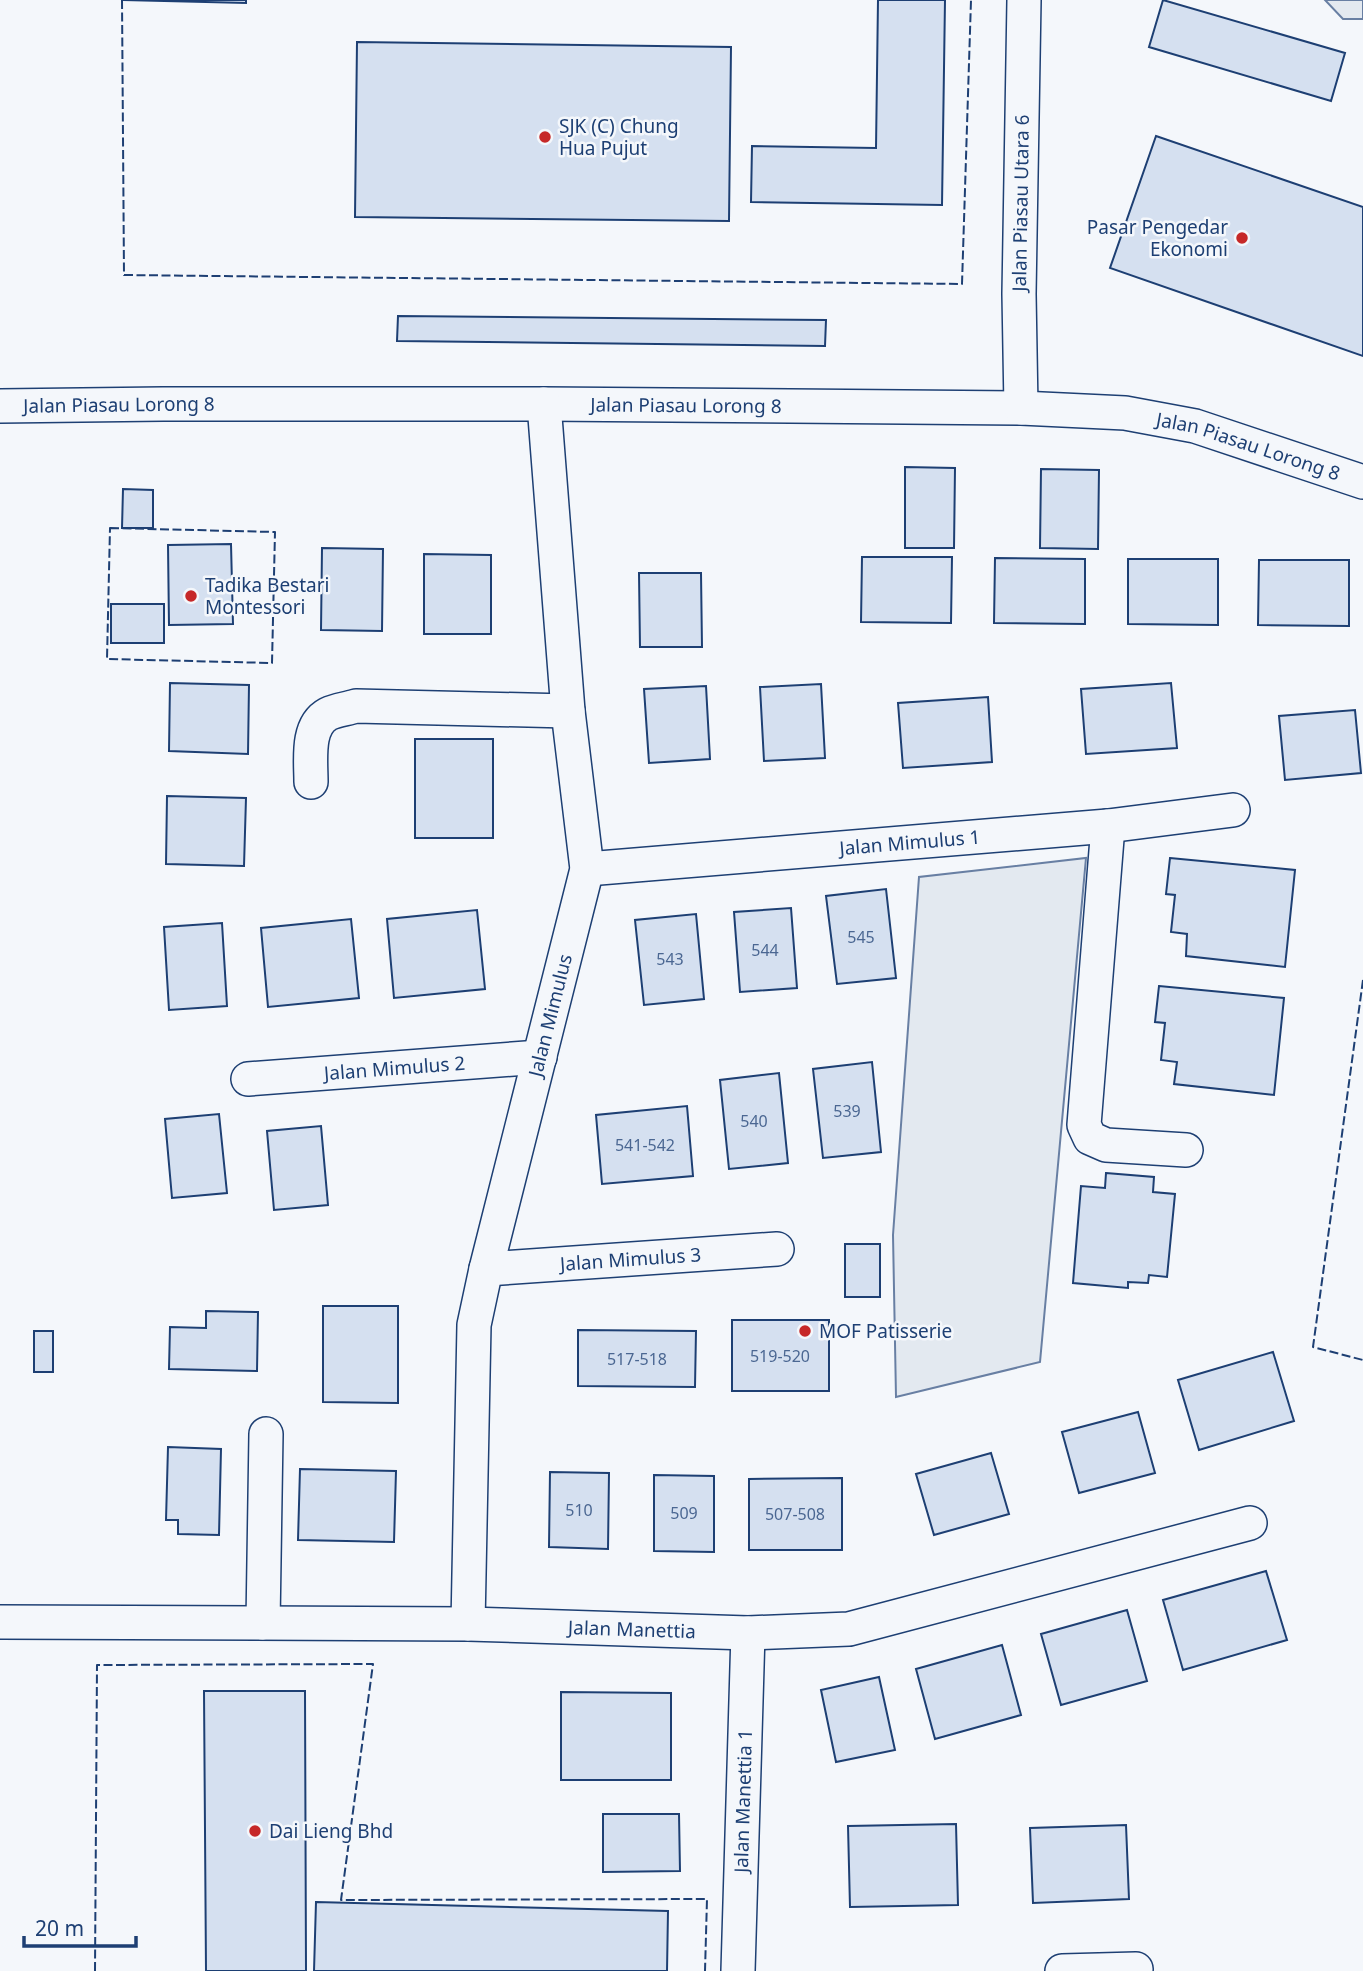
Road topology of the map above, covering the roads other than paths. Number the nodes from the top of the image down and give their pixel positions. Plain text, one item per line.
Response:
1 (1024, 0) edge
2 (544, 404) junction
3 (0, 407) edge
4 (1021, 408) junction
5 (1363, 482) edge
6 (568, 711) junction
7 (311, 782) dead end
8 (1233, 810) dead end
9 (1108, 826) junction
10 (587, 869) junction
11 (540, 1057) junction
12 (248, 1079) dead end
13 (1186, 1150) dead end
14 (777, 1249) dead end
15 (486, 1269) junction
16 (266, 1434) dead end
17 (1250, 1523) dead end
18 (0, 1622) edge
19 (263, 1623) junction
20 (468, 1624) junction
21 (748, 1633) junction
22 (1136, 1969) dead end
23 (738, 1971) edge
24 (1062, 1971) edge

1 - 4 street, Jalan Piasau Utara 6
2 - 3 street, Jalan Piasau Lorong 8
2 - 4 street, Jalan Piasau Lorong 8
2 - 6 street, Jalan Mimulus
4 - 5 street, Jalan Piasau Lorong 8
6 - 7 street
6 - 10 street, Jalan Mimulus
8 - 9 street, Jalan Mimulus 1
9 - 10 street, Jalan Mimulus 1
9 - 13 street
10 - 11 street, Jalan Mimulus
11 - 12 street, Jalan Mimulus 2
11 - 15 street, Jalan Mimulus
14 - 15 street, Jalan Mimulus 3
15 - 20 street, Jalan Mimulus
16 - 19 street
17 - 21 street, Jalan Manettia
18 - 19 street, Jalan Manettia
19 - 20 street, Jalan Manettia
20 - 21 street, Jalan Manettia
21 - 23 street, Jalan Manettia 1
22 - 24 street

